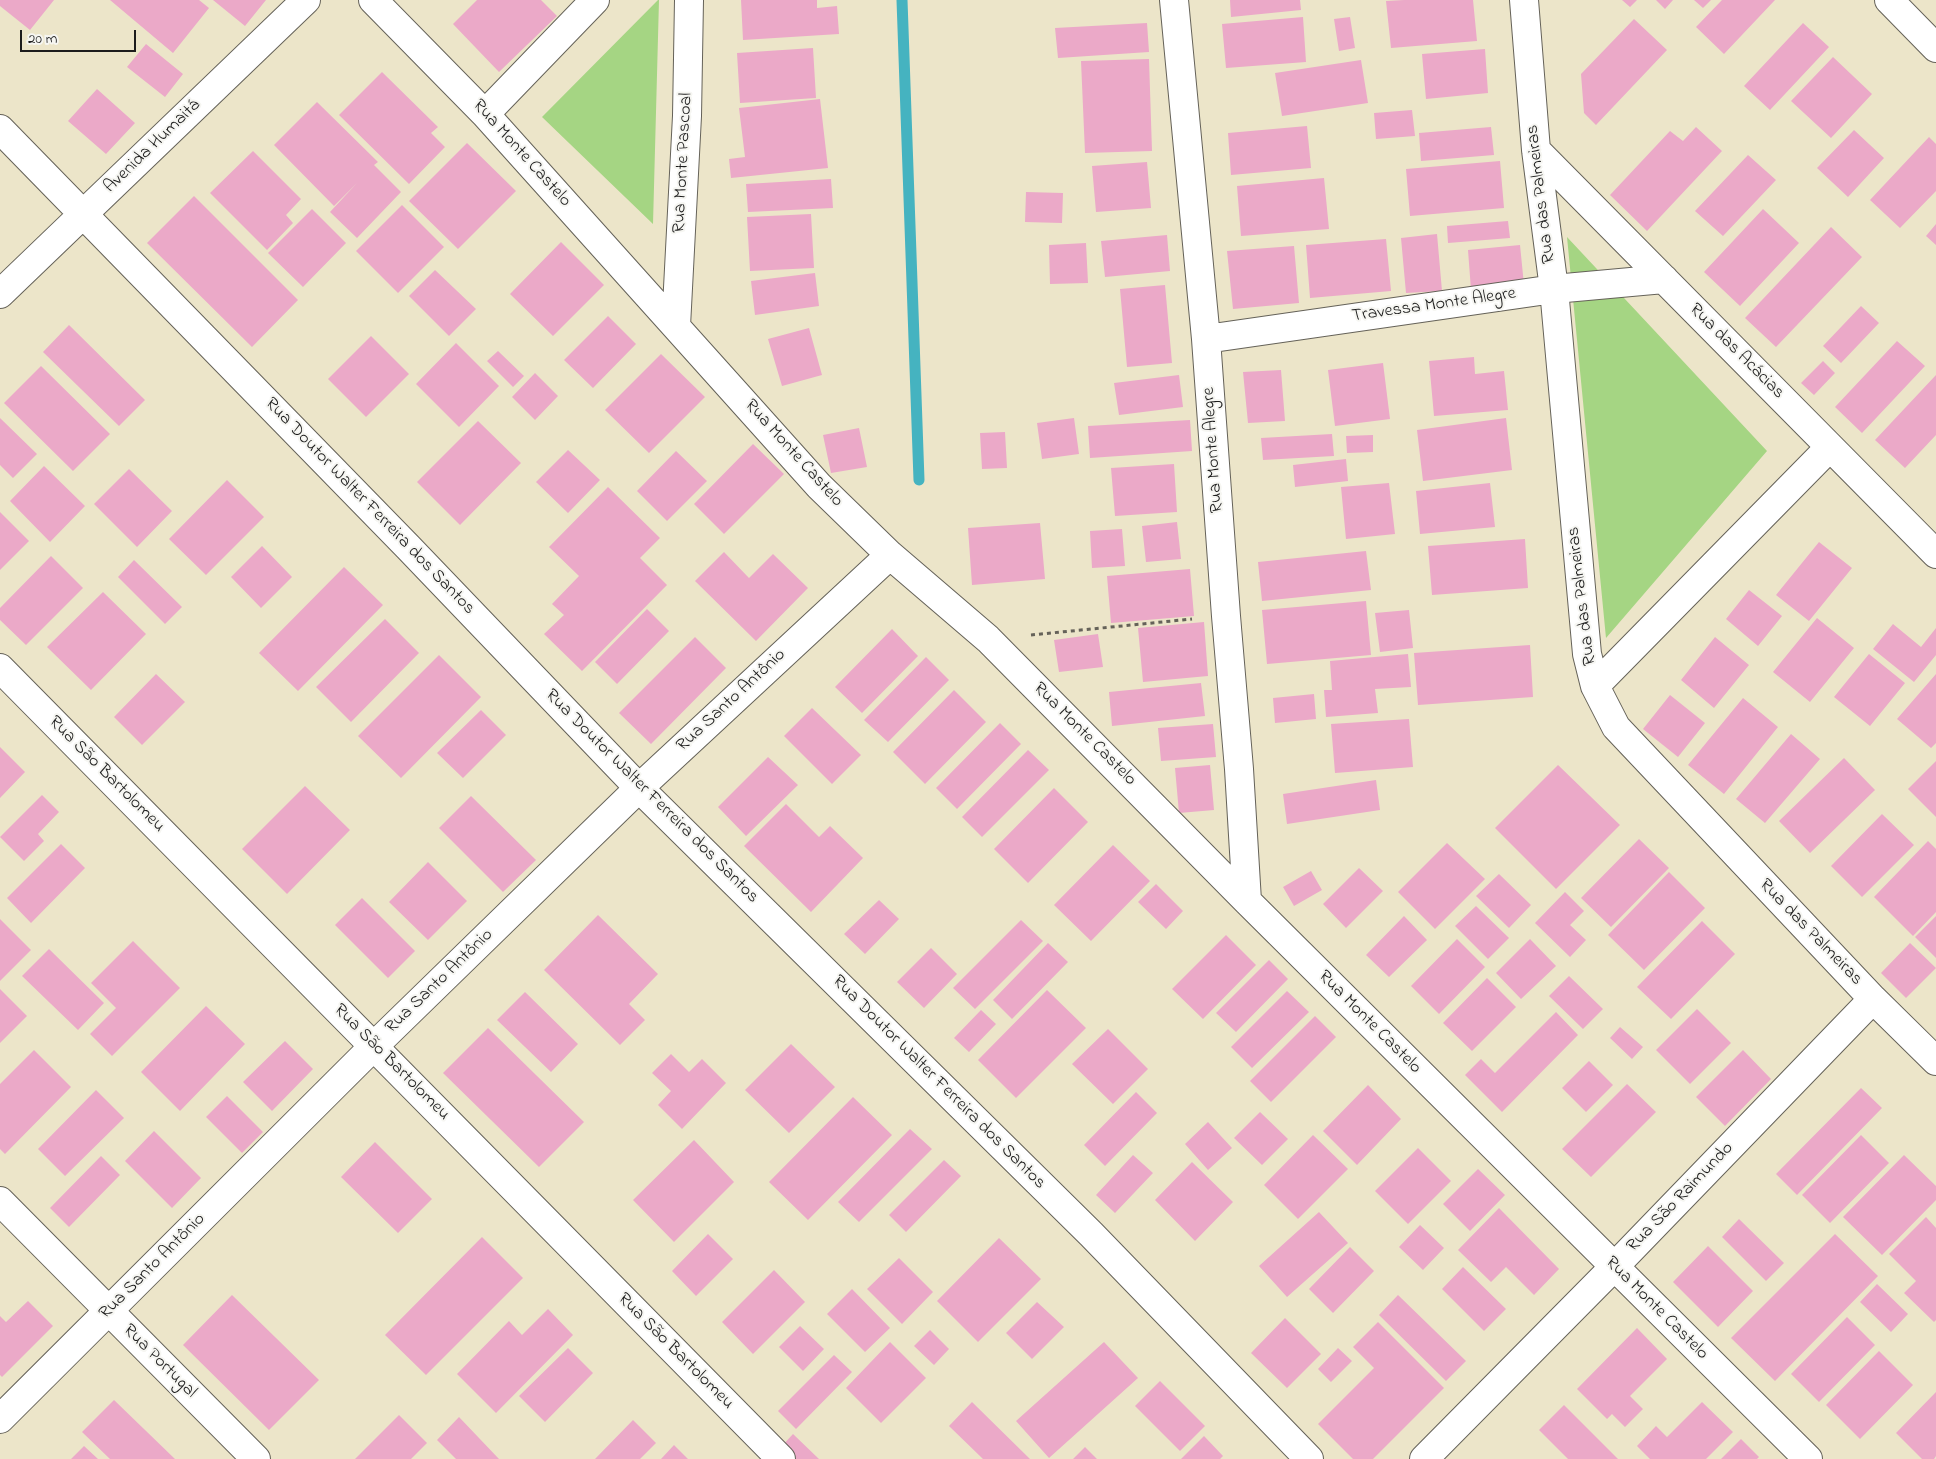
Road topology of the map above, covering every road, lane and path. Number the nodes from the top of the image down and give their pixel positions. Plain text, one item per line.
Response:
1 (306, 0) edge
2 (373, 0) edge
3 (596, 0) edge
4 (688, 0) edge
5 (1174, 0) edge
6 (1524, 0) edge
7 (1889, 0) edge
8 (1936, 48) edge
9 (485, 114) junction
10 (0, 129) edge
11 (1536, 150) junction
12 (84, 213) junction
13 (1664, 279) junction
14 (1554, 289) junction
15 (0, 294) edge
16 (676, 326) junction
17 (1206, 339) junction
18 (1830, 447) junction
19 (1936, 554) edge
20 (890, 555) junction
21 (1226, 616) junction
22 (988, 639) junction
23 (0, 668) edge
24 (1595, 686) junction
25 (639, 788) junction
26 (1247, 901) junction
27 (1873, 999) junction
28 (374, 1046) junction
29 (1936, 1061) edge
30 (0, 1201) edge
31 (1614, 1267) junction
32 (108, 1311) junction
33 (0, 1419) edge
34 (256, 1459) edge
35 (781, 1459) edge
36 (1309, 1459) edge
37 (1424, 1459) edge
38 (1808, 1459) edge

1 - 12 street, Avenida Humaitá
2 - 9 street, Rua Monte Castelo
3 - 9 street
4 - 16 street, Rua Monte Pascoal
5 - 17 street, Rua Monte Alegre
6 - 11 street, Rua das Palmeiras
7 - 8 street
9 - 16 street, Rua Monte Castelo
10 - 12 street, Rua Doutor Walter Ferreira dos Santos
11 - 13 street, Rua das Acácias
11 - 14 street, Rua das Palmeiras
12 - 15 street, Avenida Humaitá
12 - 25 street, Rua Doutor Walter Ferreira dos Santos
13 - 14 street, Travessa Monte Alegre
13 - 18 street, Rua das Acácias
14 - 17 street, Travessa Monte Alegre
14 - 24 street, Rua das Palmeiras
16 - 20 street, Rua Monte Castelo
17 - 21 street, Rua Monte Alegre
18 - 19 street, Rua das Acácias
18 - 24 street
20 - 22 street, Rua Monte Castelo
20 - 25 street, Rua Santo Antônio
21 - 22 path
21 - 26 street, Rua Monte Alegre
22 - 26 street, Rua Monte Castelo
23 - 28 street, Rua São Bartolomeu
24 - 27 street, Rua das Palmeiras
25 - 28 street, Rua Santo Antônio
25 - 36 street, Rua Doutor Walter Ferreira dos Santos
26 - 31 street, Rua Monte Castelo
27 - 29 street, Rua das Palmeiras
27 - 31 street, Rua São Raimundo
28 - 32 street, Rua Santo Antônio
28 - 35 street, Rua São Bartolomeu
30 - 32 street, Rua Portugal
31 - 37 street, Rua São Raimundo
31 - 38 street, Rua Monte Castelo
32 - 33 street, Rua Santo Antônio
32 - 34 street, Rua Portugal

